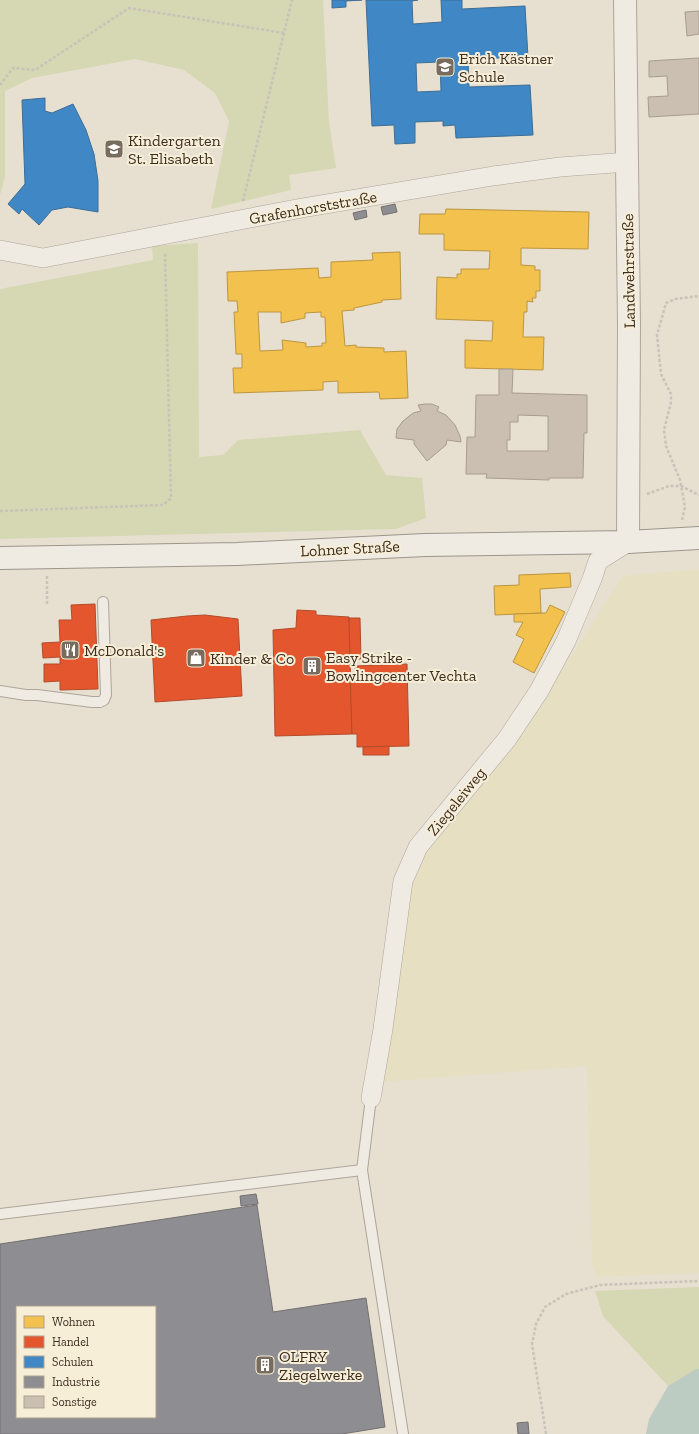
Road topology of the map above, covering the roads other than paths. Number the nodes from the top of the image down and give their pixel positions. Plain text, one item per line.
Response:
1 (625, 0) edge
2 (628, 162) junction
3 (0, 250) edge
4 (689, 538) edge
5 (628, 542) junction
6 (0, 558) edge
7 (104, 602) dead end
8 (0, 684) edge
9 (0, 691) edge
10 (37, 695) junction
11 (371, 1098) joint
12 (362, 1170) junction
13 (0, 1214) edge
14 (403, 1434) edge

1 - 2 main road, Landwehrstraße
2 - 3 street, Grafenhorststraße
2 - 5 main road, Landwehrstraße
4 - 5 main road, Lohner Straße
5 - 6 main road, Lohner Straße
5 - 11 street, Ziegeleiweg
7 - 10 lane
8 - 10 lane
9 - 10 lane
11 - 12 lane
12 - 13 lane
12 - 14 lane

